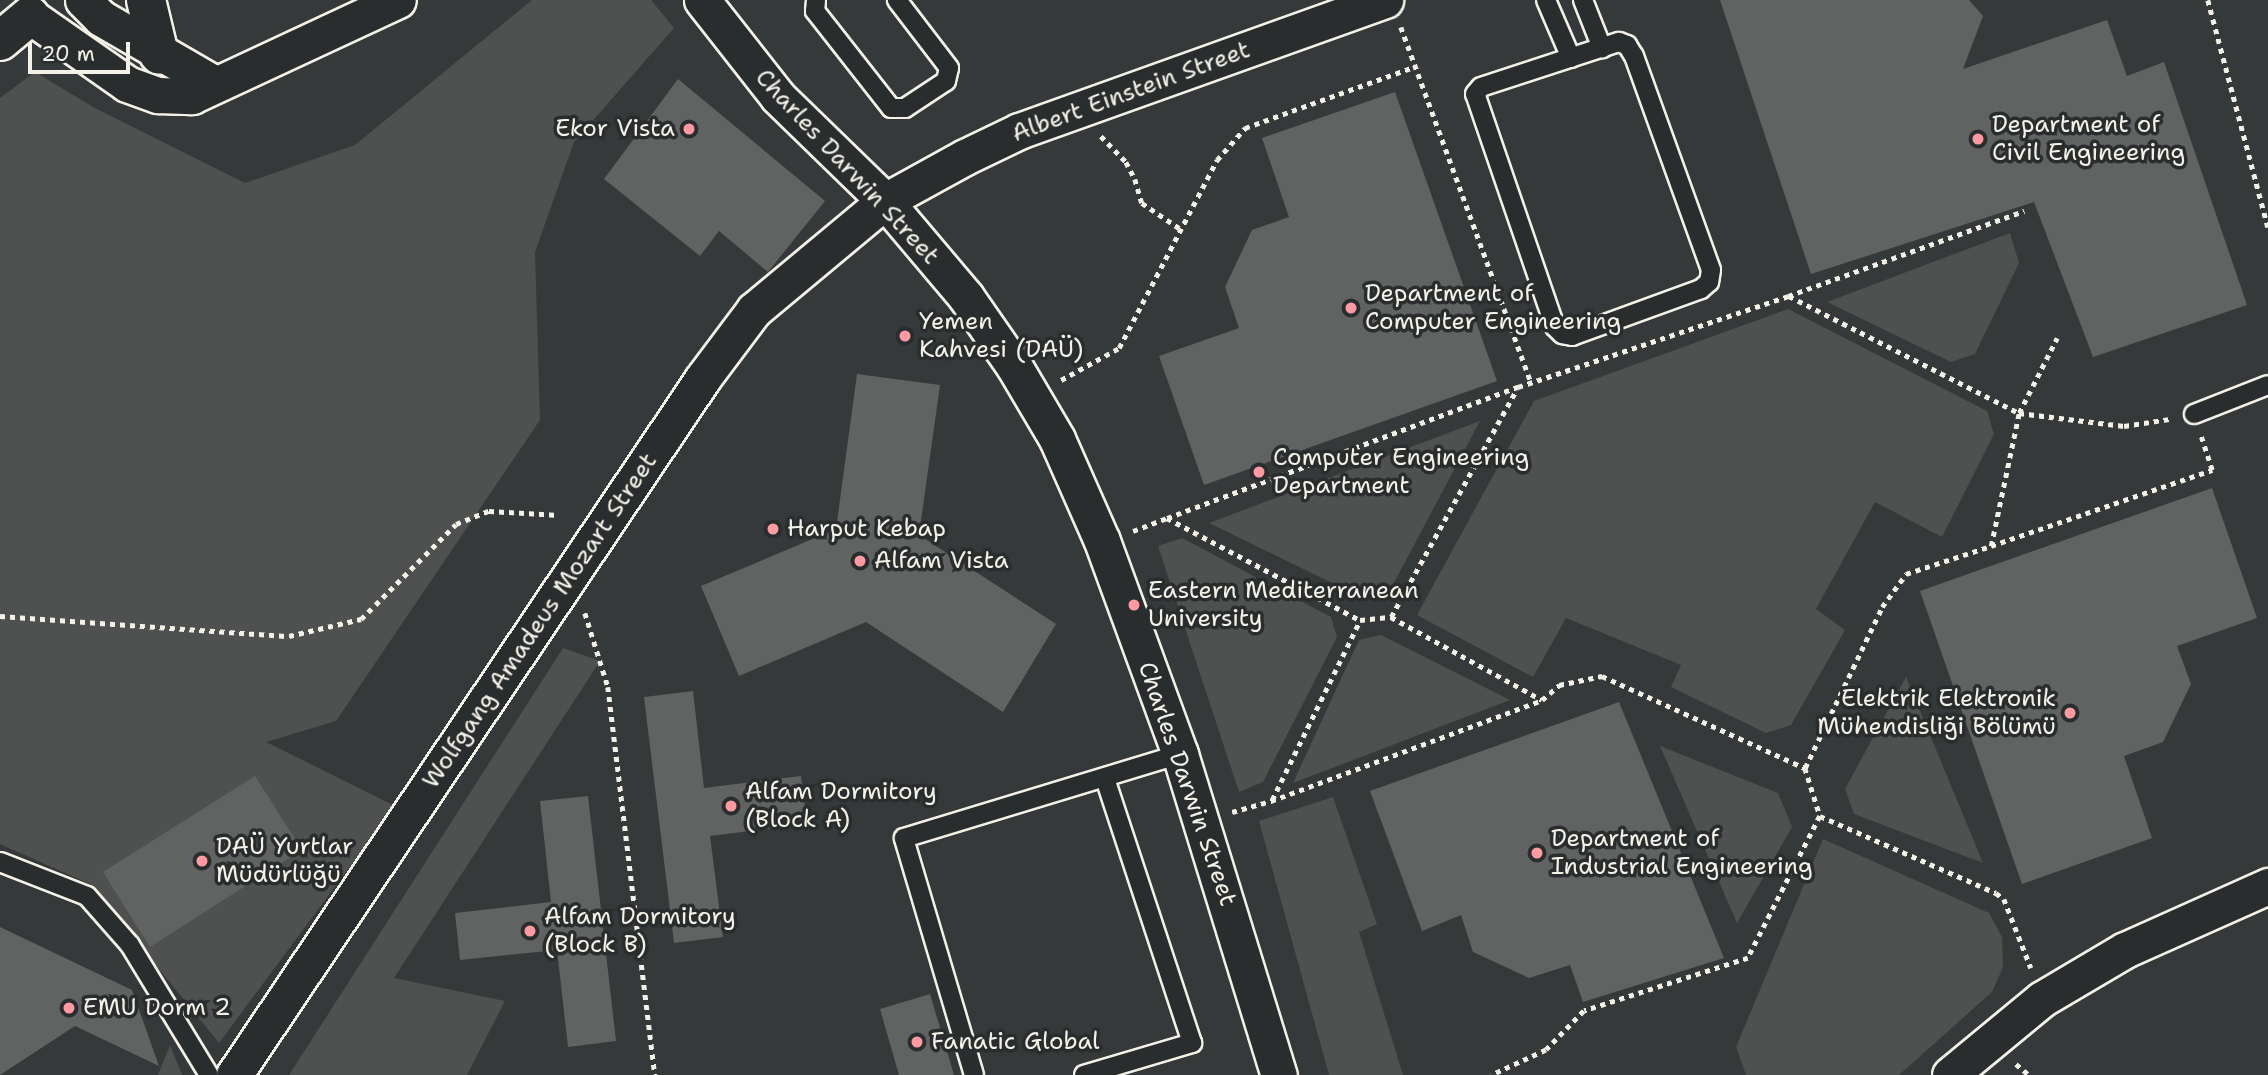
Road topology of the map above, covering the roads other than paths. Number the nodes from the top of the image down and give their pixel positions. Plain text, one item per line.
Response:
1 (83, 0) edge
2 (146, 0) edge
3 (398, 0) edge
4 (702, 0) edge
5 (816, 0) edge
6 (897, 0) edge
7 (1546, 0) edge
8 (1583, 0) edge
9 (1391, 7) edge
10 (26, 16) edge
11 (0, 41) edge
12 (1602, 48) junction
13 (159, 54) junction
14 (1571, 58) junction
15 (215, 84) junction
16 (884, 201) junction
17 (2268, 385) edge
18 (2194, 414) road end
19 (1180, 754) junction
20 (1105, 778) junction
21 (0, 862) edge
22 (2268, 886) edge
23 (209, 1075) edge
24 (234, 1075) edge
25 (974, 1075) edge
26 (1084, 1075) edge
27 (1279, 1075) edge
28 (1950, 1075) edge

1 - 13 street
2 - 13 main road
3 - 15 street
4 - 16 street, Charles Darwin Street
5 - 6 lane
7 - 14 lane
8 - 12 lane
9 - 16 street, Albert Einstein Street
10 - 11 main road
10 - 15 street
12 - 14 lane
12 - 14 lane
13 - 15 street
16 - 19 street, Charles Darwin Street
16 - 24 street, Wolfgang Amadeus Mozart Street
17 - 18 lane
19 - 20 lane
19 - 27 street, Charles Darwin Street
20 - 25 lane
20 - 26 lane
21 - 23 lane
22 - 28 street

